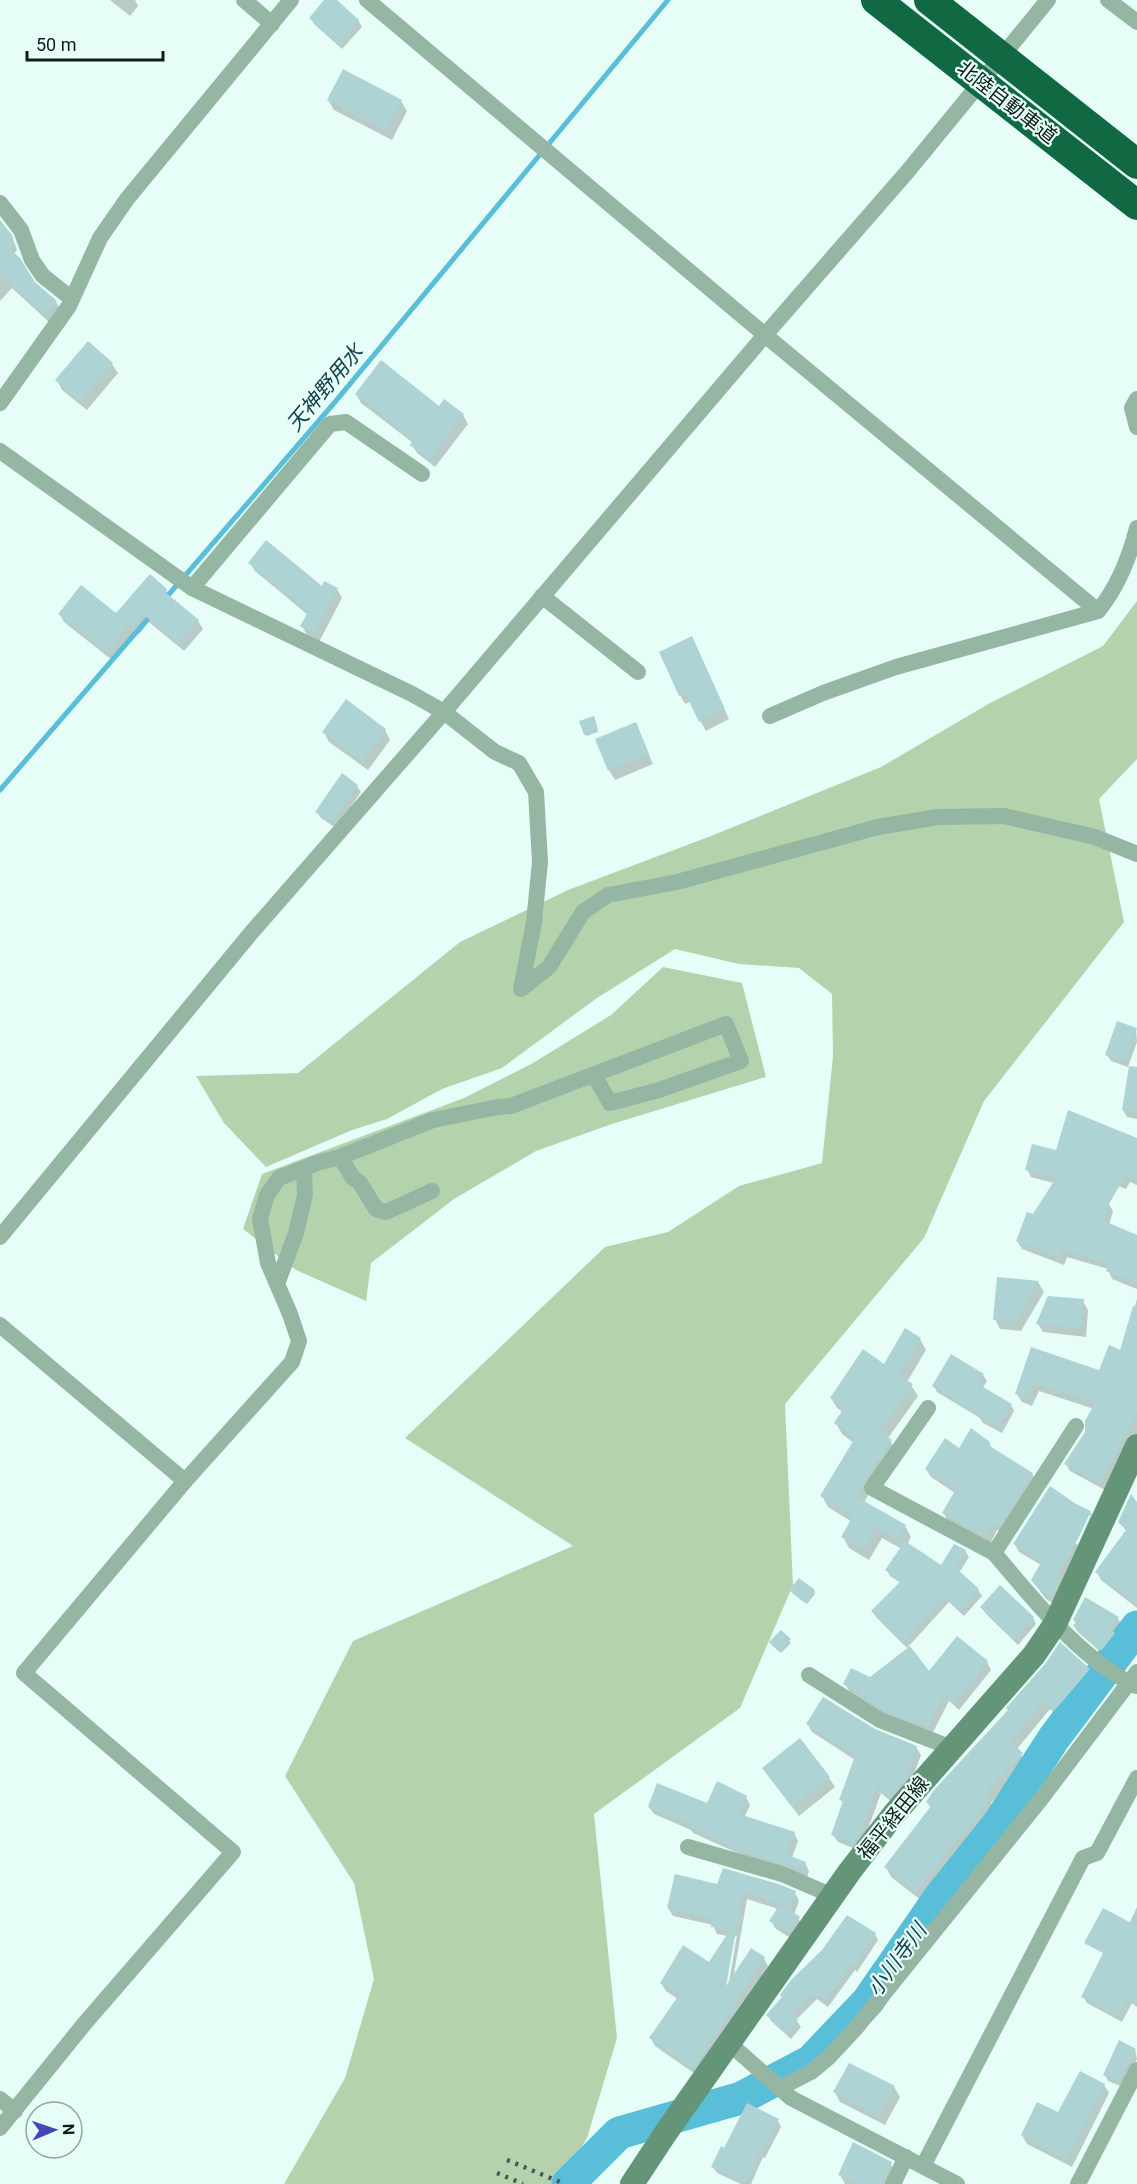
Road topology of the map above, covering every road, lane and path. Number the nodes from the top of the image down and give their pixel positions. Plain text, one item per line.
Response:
1 (244, 0) edge
2 (291, 0) edge
3 (367, 0) edge
4 (876, 0) edge
5 (929, 0) edge
6 (1048, 0) edge
7 (1108, 0) edge
8 (1137, 22) edge
9 (272, 24) junction
10 (1137, 164) edge
11 (0, 203) edge
12 (1137, 204) edge
13 (72, 299) junction
14 (765, 335) junction
15 (1137, 399) edge
16 (0, 403) edge
17 (1137, 427) edge
18 (0, 451) edge
19 (422, 474) dead end
20 (1137, 528) edge
21 (192, 588) junction
22 (542, 596) junction
23 (1098, 611) junction
24 (638, 672) dead end
25 (444, 712) junction
26 (770, 716) dead end
27 (1137, 854) edge
28 (594, 1075) junction
29 (340, 1157) junction
30 (304, 1168) junction
31 (432, 1191) dead end
32 (0, 1237) edge
33 (277, 1284) junction
34 (0, 1325) edge
35 (928, 1408) dead end
36 (1076, 1426) dead end
37 (1137, 1446) edge
38 (185, 1480) junction
39 (994, 1553) junction
40 (1055, 1624) junction
41 (809, 1675) dead end
42 (1134, 1680) edge
43 (952, 1748) junction
44 (1137, 1778) edge
45 (688, 1847) dead end
46 (833, 1896) junction
47 (724, 2053) junction
48 (1137, 2070) edge
49 (780, 2088) junction
50 (0, 2099) edge
51 (15, 2111) junction
52 (0, 2128) edge
53 (906, 2157) junction
54 (923, 2166) junction
55 (632, 2184) edge
56 (893, 2184) edge
57 (957, 2184) edge
58 (1078, 2184) edge

1 - 9 street
2 - 9 street
3 - 14 street
4 - 12 highway, 北陸自動車道
5 - 10 highway, 北陸自動車道
6 - 14 street
7 - 8 street
9 - 13 street
11 - 13 street
13 - 16 street
14 - 22 street
14 - 23 street
15 - 17 street
18 - 21 street
19 - 21 street
20 - 23 street
21 - 25 street
22 - 24 street
22 - 25 street
23 - 26 street
25 - 27 street
25 - 32 street
28 - 28 street
28 - 29 street
29 - 30 street
29 - 31 street
30 - 33 street
30 - 33 street
33 - 38 street
34 - 38 street
35 - 39 street
36 - 39 street
37 - 40 main road, 福平経田線
38 - 51 street
39 - 40 street
40 - 42 street
40 - 43 main road, 福平経田線
41 - 43 street
42 - 49 street
43 - 46 main road, 福平経田線
44 - 54 street
45 - 46 street
46 - 47 main road, 福平経田線
47 - 49 street
47 - 55 main road, 福平経田線
48 - 58 street
49 - 53 street
50 - 51 street
51 - 52 street
53 - 54 street
53 - 56 street
54 - 57 street

